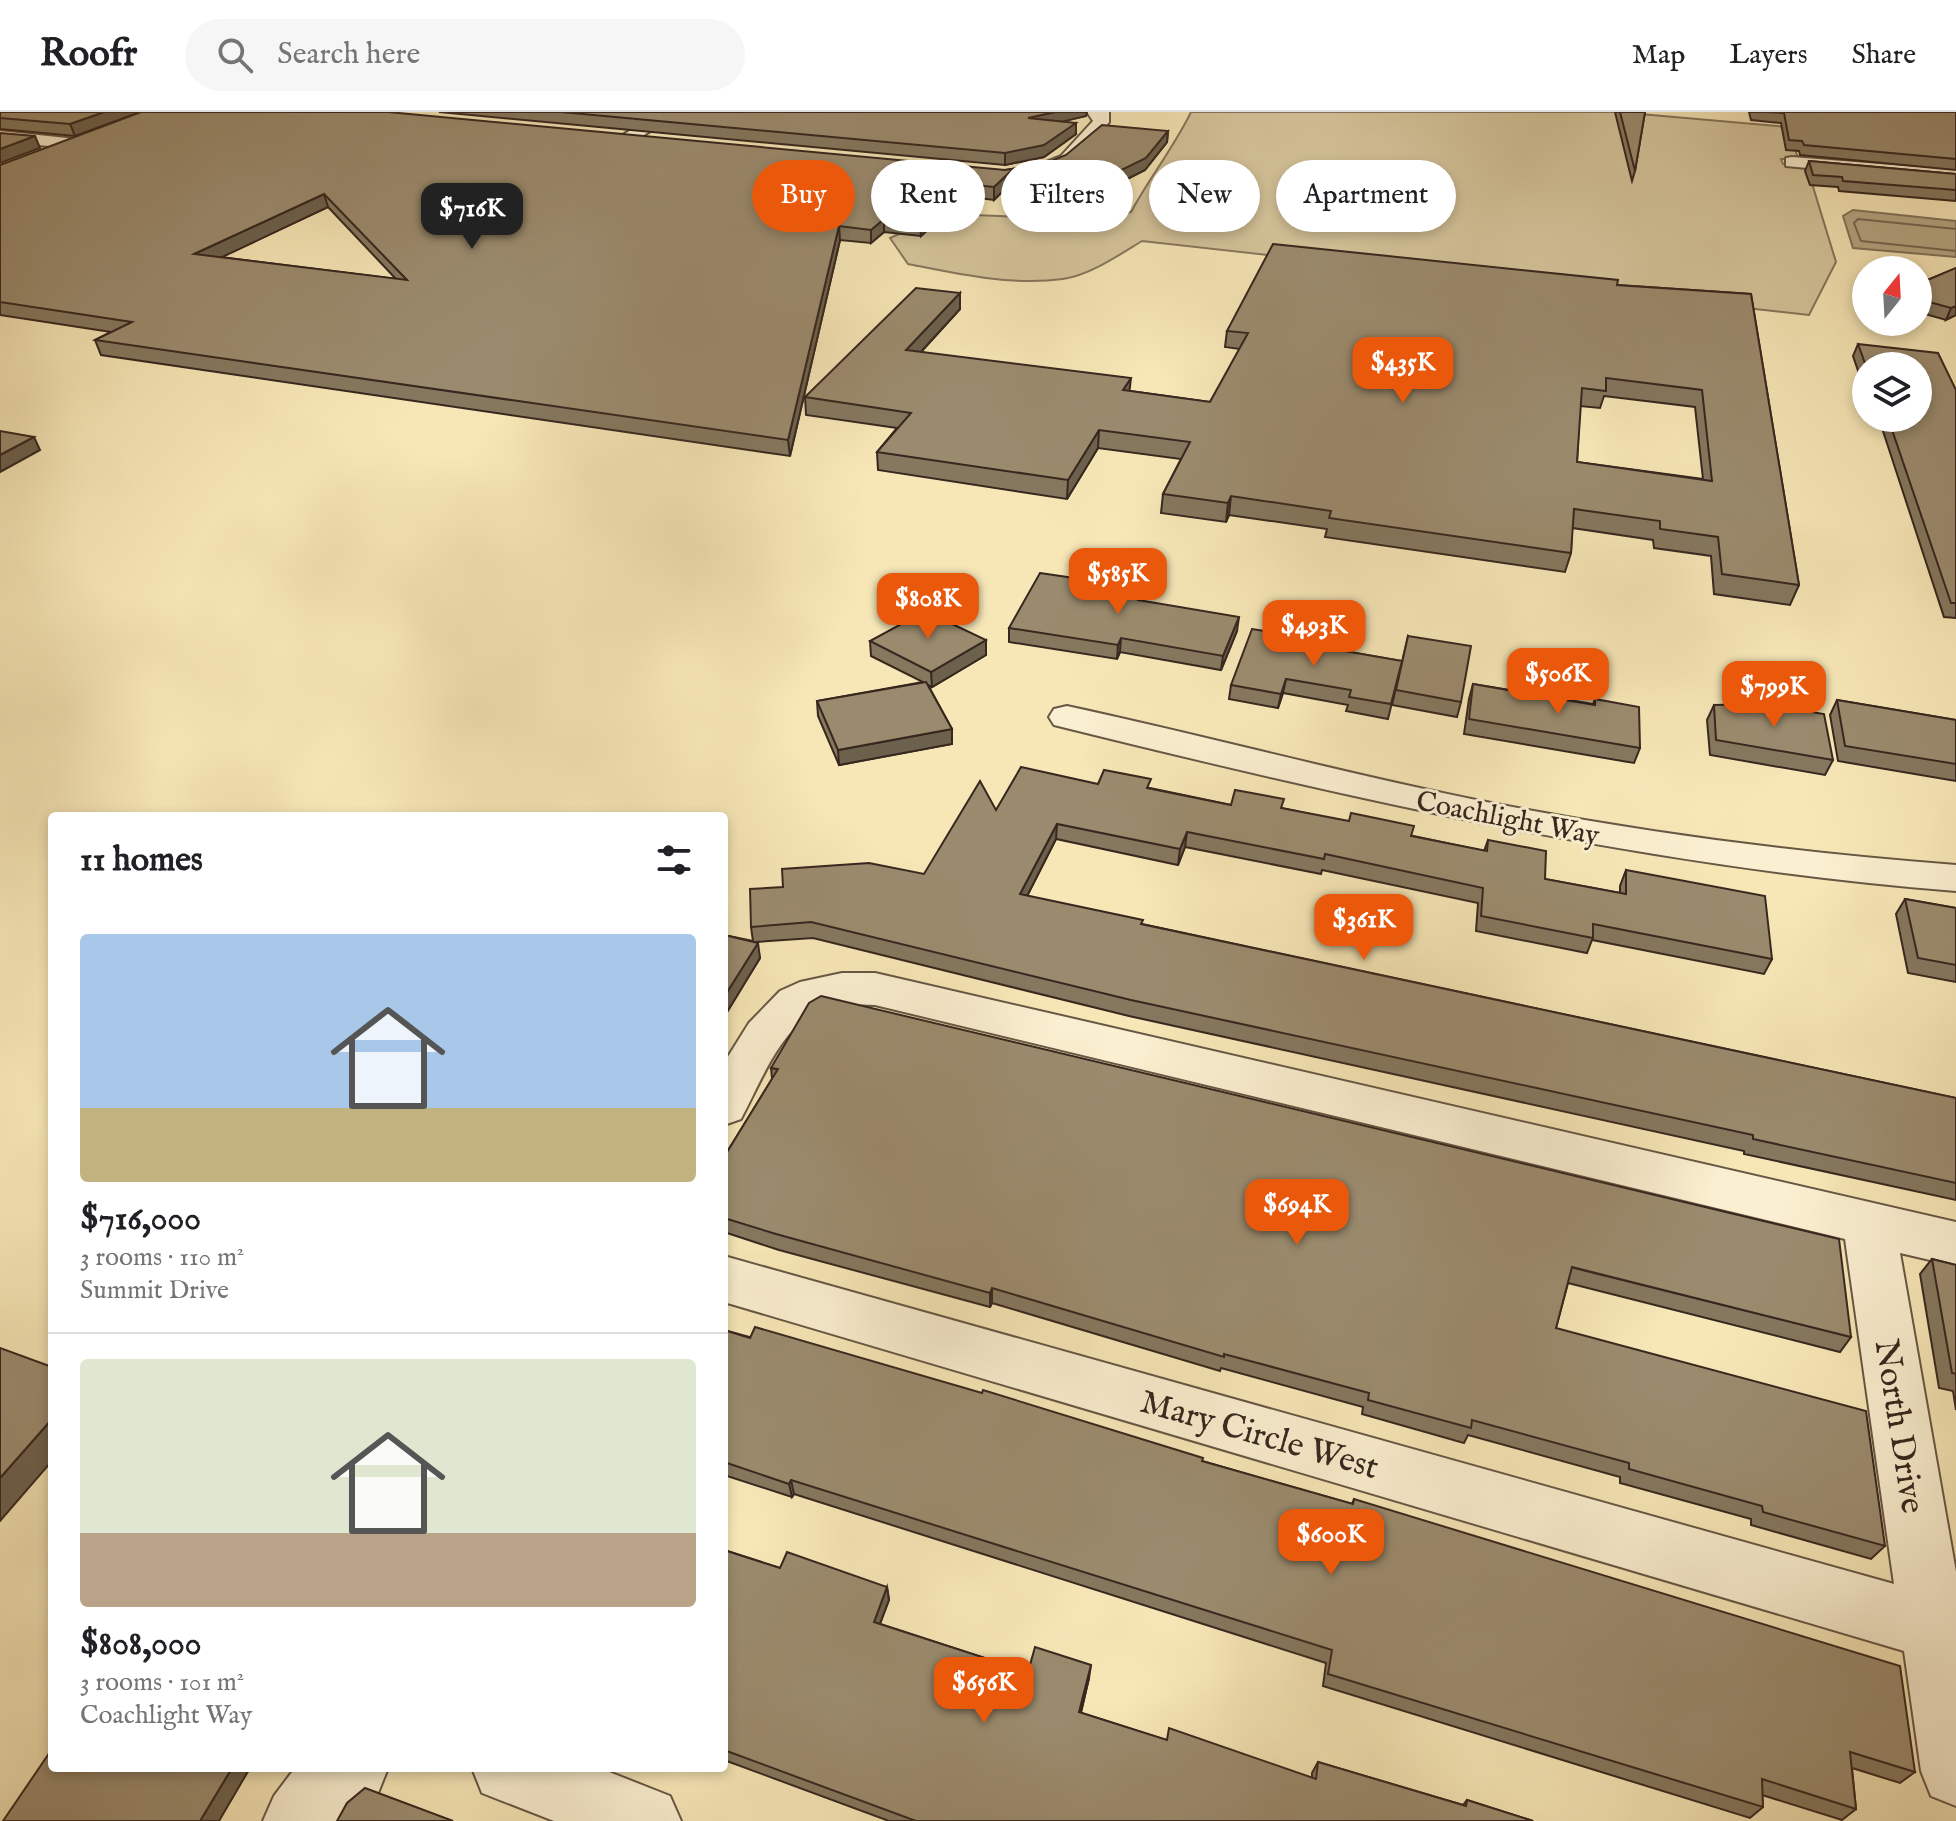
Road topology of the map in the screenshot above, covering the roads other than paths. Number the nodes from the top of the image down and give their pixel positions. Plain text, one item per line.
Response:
1 (672, 112) edge
2 (1099, 114) edge
3 (0, 136) edge
4 (658, 142) edge
5 (77, 144) edge
6 (1067, 160) edge
7 (1792, 162) edge
8 (1956, 176) edge
9 (1067, 717) dead end
10 (1956, 878) edge
11 (728, 1099) edge
12 (1869, 1224) junction
13 (1956, 1244) edge
14 (728, 1280) edge
15 (1945, 1631) edge
16 (1956, 1771) edge
17 (347, 1772) edge
18 (517, 1772) edge
19 (299, 1821) edge
20 (645, 1821) edge

1 - 4 street
2 - 6 street
3 - 5 street
7 - 8 street
9 - 10 street, Coachlight Way
11 - 12 street
12 - 13 street
12 - 15 street, North Drive
14 - 15 street, Mary Circle West
15 - 16 street, North Drive
17 - 19 street
18 - 20 street

